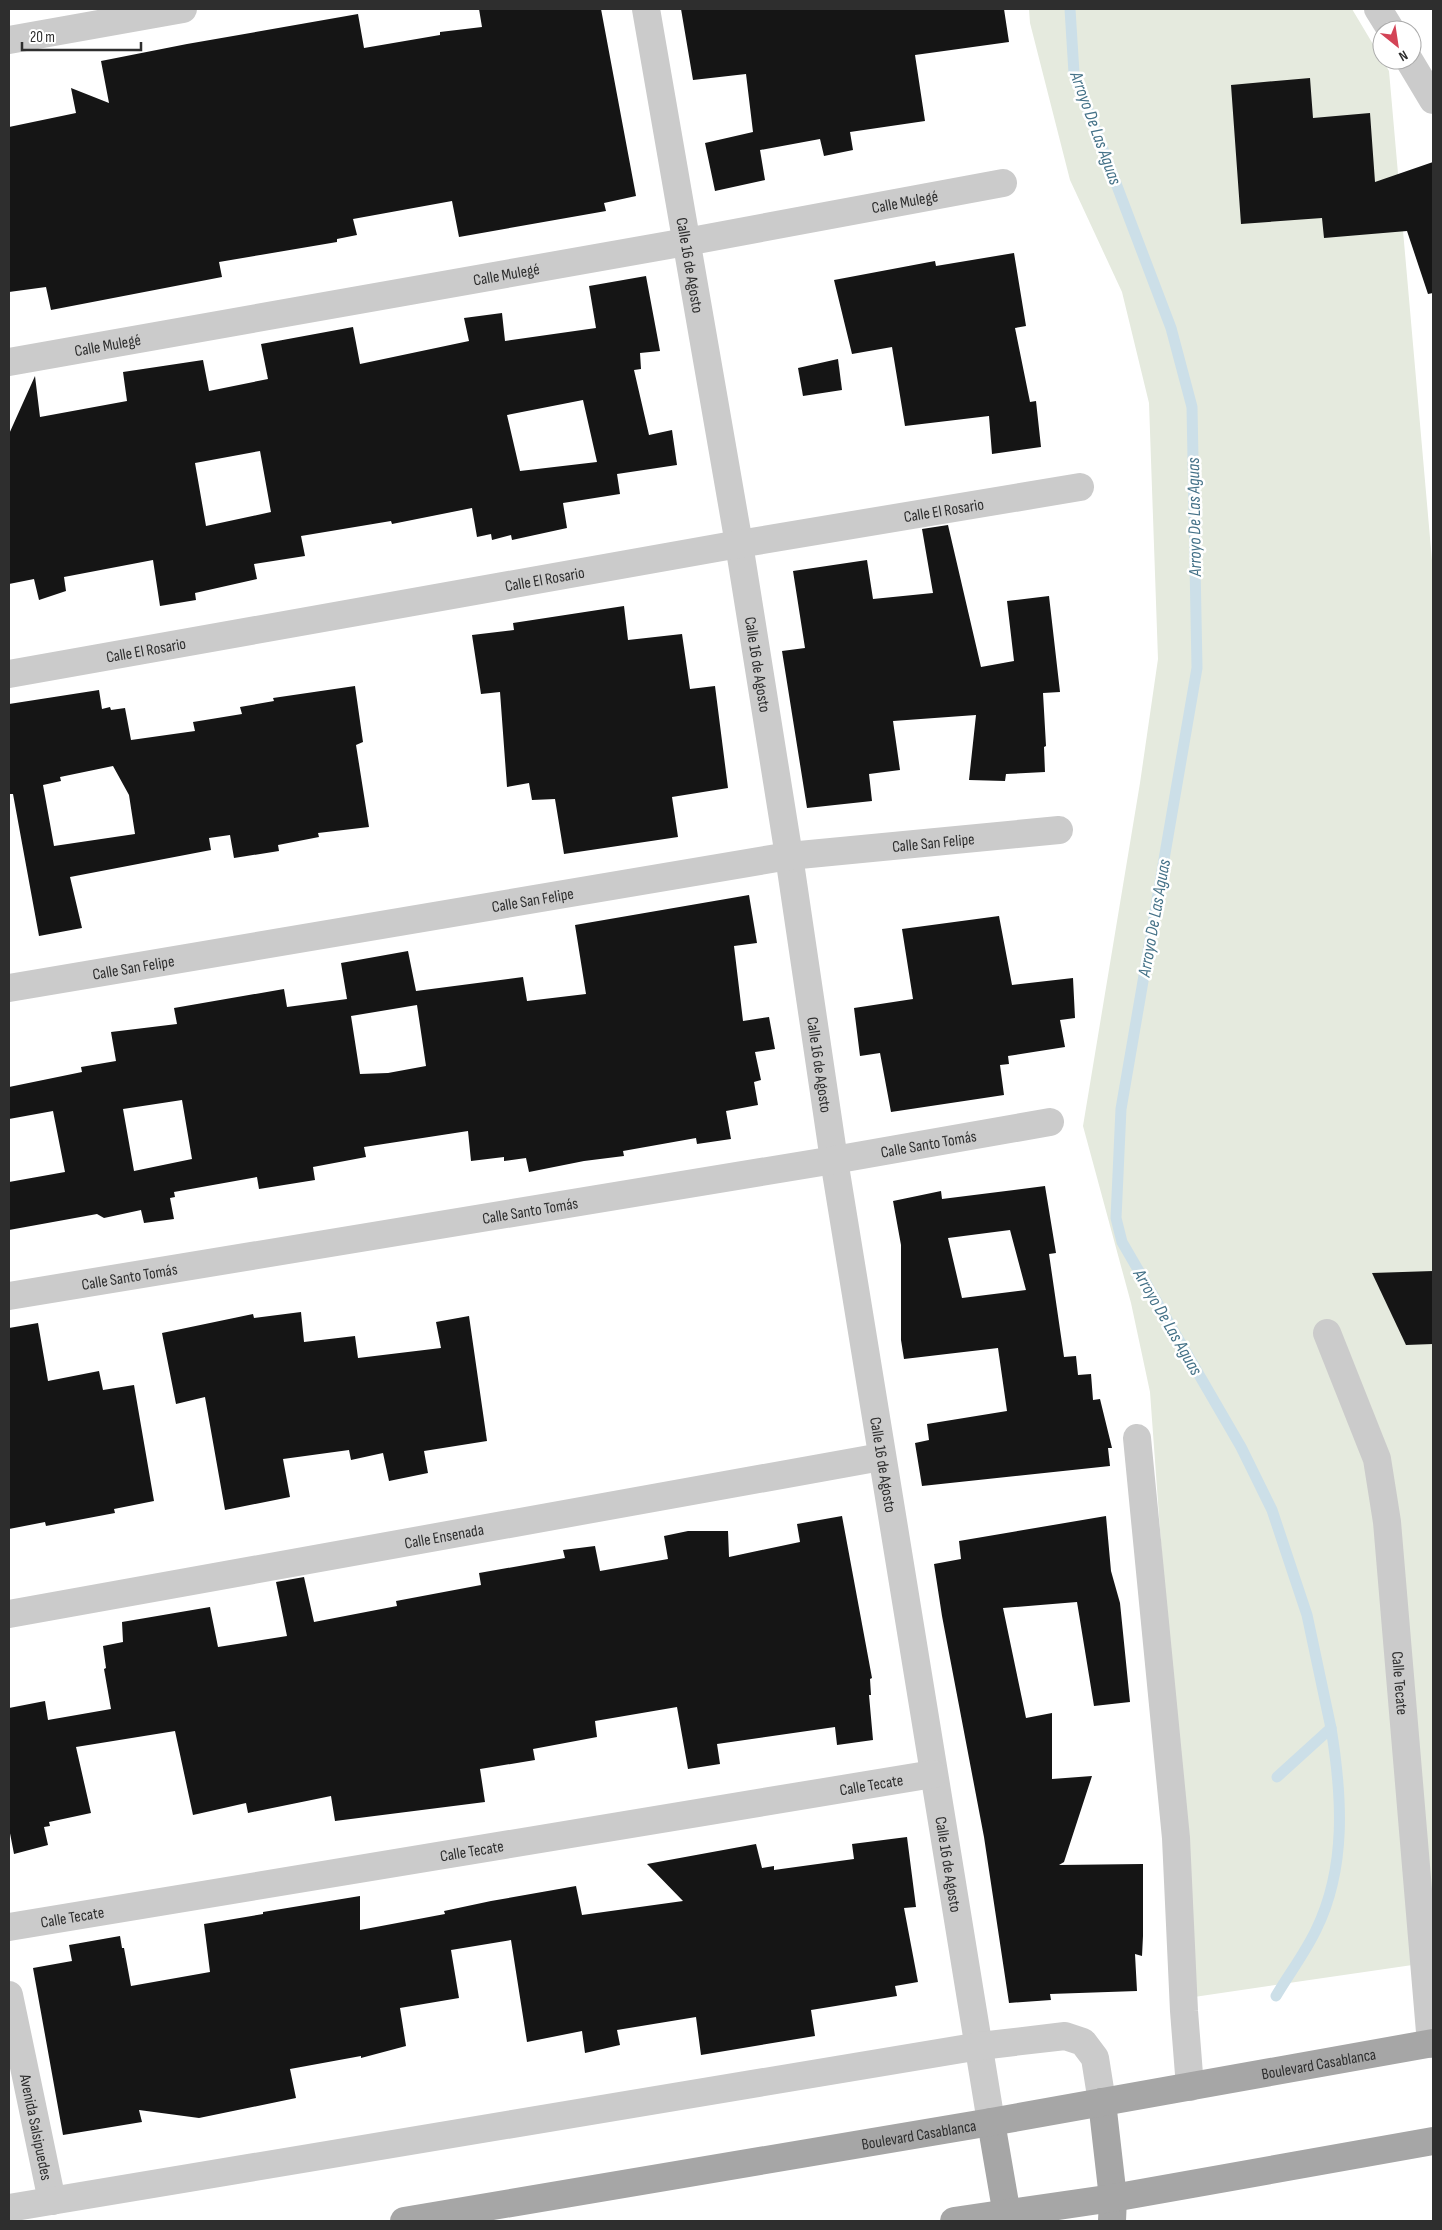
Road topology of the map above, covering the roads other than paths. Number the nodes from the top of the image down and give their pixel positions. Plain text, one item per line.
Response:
1 (183, 9) edge
2 (646, 9) edge
3 (1378, 9) edge
4 (1385, 20) edge
5 (9, 40) edge
6 (1415, 70) edge
7 (1433, 100) edge
8 (1003, 182) dead end
9 (686, 242) junction
10 (9, 362) edge
11 (1080, 487) dead end
12 (739, 544) junction
13 (9, 674) edge
14 (1059, 830) dead end
15 (790, 856) junction
16 (9, 988) edge
17 (1050, 1122) dead end
18 (834, 1160) junction
19 (9, 1296) edge
20 (1327, 1333) dead end
21 (1137, 1438) dead end
22 (881, 1457) junction
23 (9, 1614) edge
24 (934, 1774) junction
25 (9, 1927) edge
26 (9, 1995) edge
27 (1432, 2044) edge
28 (980, 2046) junction
29 (1190, 2087) junction
30 (1102, 2102) junction
31 (991, 2122) junction
32 (1433, 2141) edge
33 (52, 2201) junction
34 (9, 2208) edge
35 (1112, 2210) edge
36 (1007, 2217) edge
37 (404, 2221) edge
38 (954, 2221) edge

1 - 5 street
2 - 9 street, Calle 16 de Agosto
3 - 4 street
6 - 7 street
8 - 9 street, Calle Mulegé
9 - 10 street, Calle Mulegé
9 - 12 street, Calle 16 de Agosto
11 - 12 street, Calle El Rosario
12 - 13 street, Calle El Rosario
12 - 15 street, Calle 16 de Agosto
14 - 15 street, Calle San Felipe
15 - 16 street, Calle San Felipe
15 - 18 street, Calle 16 de Agosto
17 - 18 street, Calle Santo Tomás
18 - 19 street, Calle Santo Tomás
18 - 22 street, Calle 16 de Agosto
20 - 27 street, Calle Tecate
21 - 29 street
22 - 23 street, Calle Ensenada
22 - 24 street, Calle 16 de Agosto
24 - 25 street, Calle Tecate
24 - 28 street, Calle 16 de Agosto
26 - 33 street, Avenida Salsipuedes
27 - 29 main road, Boulevard Casablanca
28 - 30 street
28 - 31 street, Calle 16 de Agosto
28 - 33 street
29 - 30 main road, Boulevard Casablanca
30 - 31 main road, Boulevard Casablanca
30 - 35 main road
31 - 36 main road
31 - 37 main road, Boulevard Casablanca
32 - 35 main road
33 - 34 street
35 - 36 main road
36 - 38 main road

